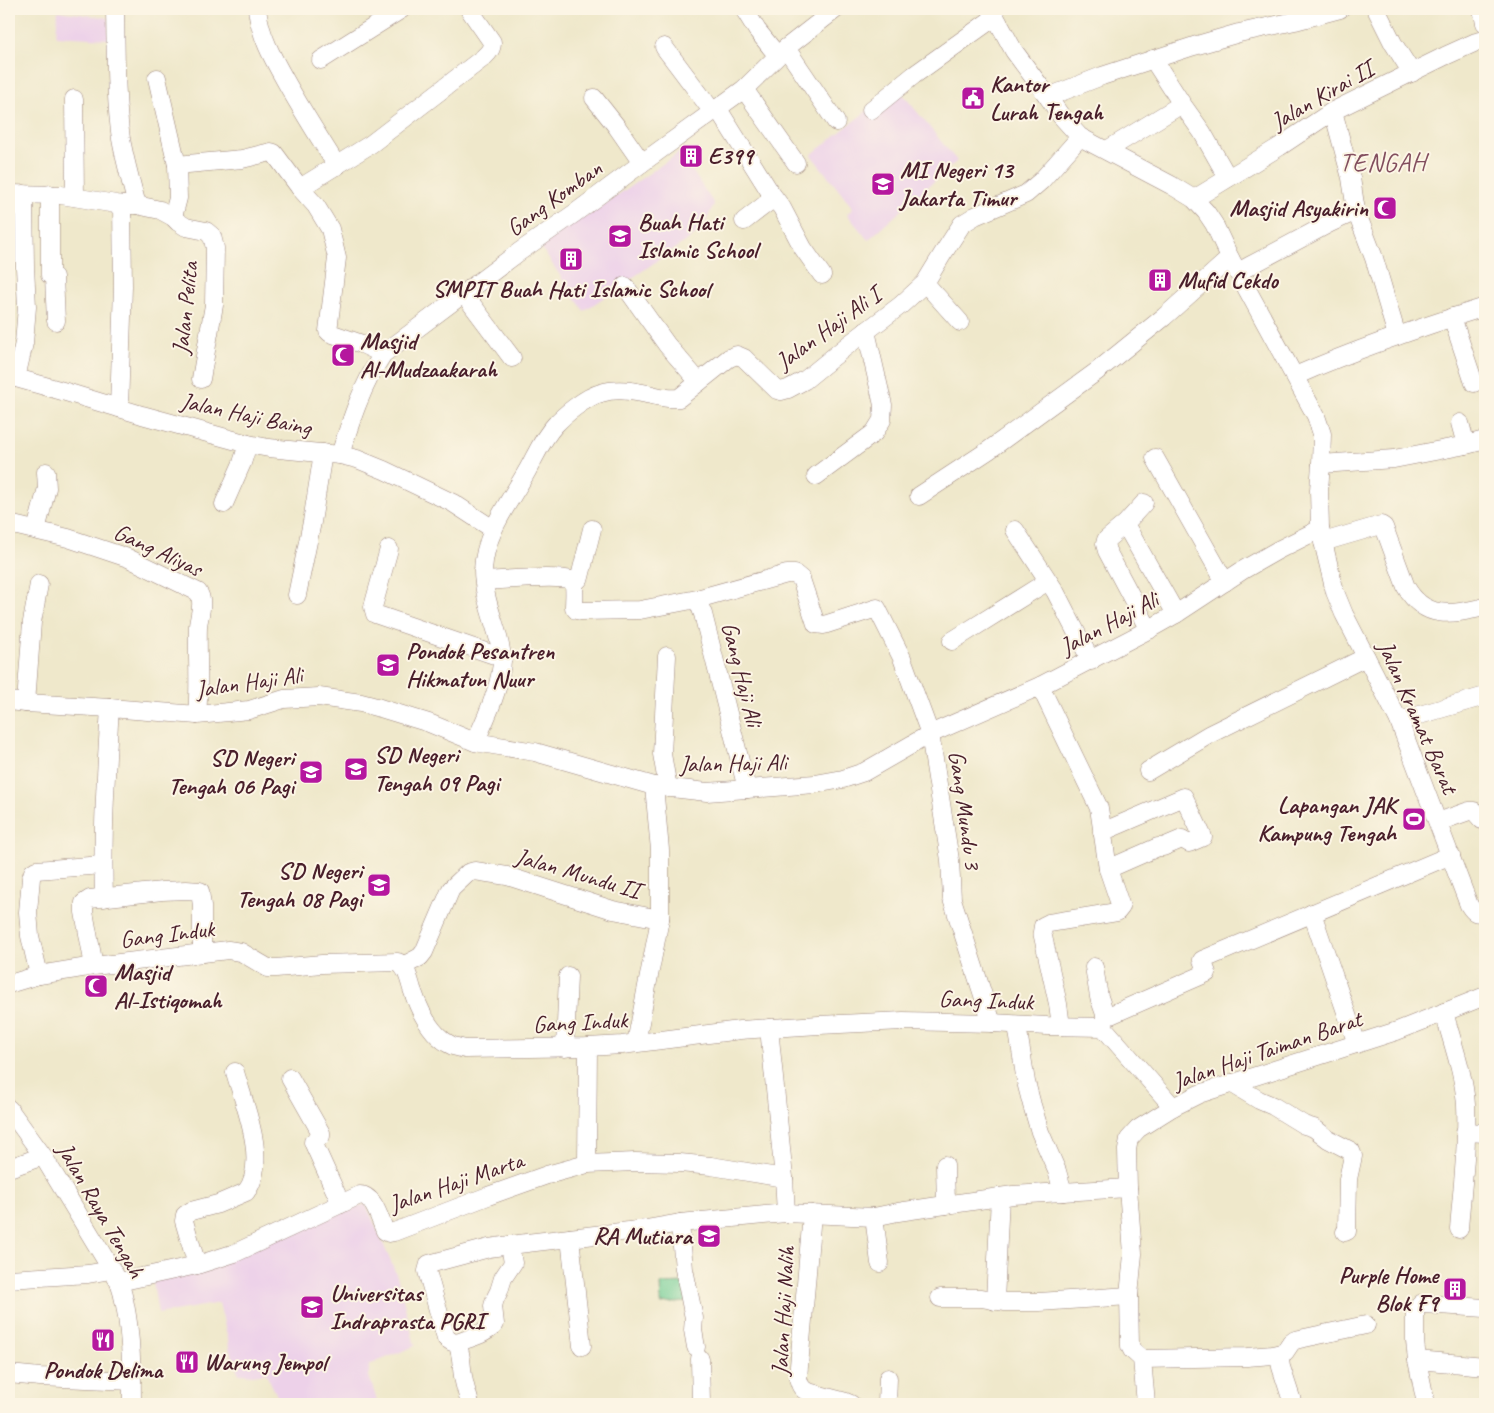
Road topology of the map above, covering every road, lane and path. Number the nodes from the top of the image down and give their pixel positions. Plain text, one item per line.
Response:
1 (115, 9) edge
2 (256, 9) edge
3 (402, 9) edge
4 (469, 9) edge
5 (744, 9) edge
6 (836, 9) edge
7 (1340, 9) edge
8 (1376, 9) edge
9 (993, 13) edge
10 (1483, 40) edge
11 (664, 47) dead end
12 (782, 51) junction
13 (1153, 59) junction
14 (321, 60) dead end
15 (1412, 73) junction
16 (157, 78) dead end
17 (744, 89) junction
18 (1048, 97) junction
19 (594, 98) dead end
20 (74, 99) dead end
21 (1182, 104) junction
22 (715, 110) junction
23 (871, 110) dead end
24 (1333, 111) junction
25 (836, 122) dead end
26 (1080, 137) junction
27 (1107, 150) junction
28 (642, 163) junction
29 (796, 163) dead end
30 (177, 165) junction
31 (337, 166) junction
32 (1228, 178) junction
33 (300, 188) junction
34 (770, 192) junction
35 (17, 194) edge
36 (50, 194) junction
37 (75, 197) junction
38 (1194, 199) junction
39 (129, 205) junction
40 (1356, 211) junction
41 (173, 216) junction
42 (744, 221) dead end
43 (1234, 265) junction
44 (822, 275) dead end
45 (925, 283) junction
46 (625, 286) dead end
47 (464, 294) junction
48 (1485, 307) edge
49 (1452, 317) junction
50 (56, 321) dead end
51 (960, 322) dead end
52 (866, 331) junction
53 (1397, 336) junction
54 (383, 354) junction
55 (512, 358) dead end
56 (1295, 376) junction
57 (12, 377) edge
58 (200, 379) dead end
59 (699, 382) junction
60 (1474, 383) dead end
61 (119, 408) junction
62 (1460, 423) dead end
63 (1485, 440) edge
64 (248, 444) junction
65 (1466, 444) junction
66 (322, 453) junction
67 (340, 455) junction
68 (1155, 458) dead end
69 (1321, 464) junction
70 (46, 472) dead end
71 (816, 476) dead end
72 (919, 496) dead end
73 (1144, 503) dead end
74 (224, 504) dead end
75 (9, 524) edge
76 (1125, 524) junction
77 (493, 529) junction
78 (592, 529) dead end
79 (36, 530) junction
80 (1015, 530) dead end
81 (1322, 536) junction
82 (389, 550) dead end
83 (484, 581) junction
84 (572, 581) junction
85 (1048, 581) junction
86 (1225, 582) junction
87 (40, 584) dead end
88 (297, 595) dead end
89 (697, 599) junction
90 (1485, 607) edge
91 (1176, 614) junction
92 (1148, 630) junction
93 (952, 641) dead end
94 (667, 656) dead end
95 (1366, 657) junction
96 (502, 658) junction
97 (1091, 661) junction
98 (1040, 686) junction
99 (1485, 696) edge
100 (17, 702) edge
101 (110, 708) junction
102 (197, 715) junction
103 (1399, 721) junction
104 (930, 734) junction
105 (475, 742) junction
106 (1148, 771) dead end
107 (661, 787) junction
108 (747, 789) junction
109 (1485, 820) edge
110 (1438, 822) junction
111 (1102, 832) junction
112 (1451, 855) junction
113 (103, 865) junction
114 (1108, 869) junction
115 (104, 898) junction
116 (1485, 912) edge
117 (1312, 913) junction
118 (660, 919) junction
119 (202, 953) junction
120 (94, 966) junction
121 (403, 966) junction
122 (1094, 967) dead end
123 (38, 975) junction
124 (568, 976) dead end
125 (9, 984) edge
126 (1485, 996) edge
127 (1444, 1012) junction
128 (1105, 1022) junction
129 (992, 1023) junction
130 (1017, 1025) junction
131 (1061, 1026) junction
132 (769, 1028) junction
133 (636, 1043) junction
134 (1357, 1044) junction
135 (588, 1047) junction
136 (565, 1048) junction
137 (235, 1072) dead end
138 (290, 1078) dead end
139 (1231, 1083) junction
140 (1173, 1107) junction
141 (9, 1109) edge
142 (1465, 1132) junction
143 (1485, 1133) edge
144 (43, 1156) junction
145 (587, 1164) junction
146 (945, 1164) dead end
147 (9, 1168) edge
148 (784, 1178) junction
149 (1128, 1188) junction
150 (1063, 1192) junction
151 (1000, 1197) junction
152 (341, 1204) junction
153 (946, 1204) junction
154 (786, 1213) junction
155 (812, 1214) junction
156 (874, 1217) junction
157 (680, 1223) junction
158 (1459, 1229) dead end
159 (1345, 1232) dead end
160 (570, 1238) junction
161 (510, 1244) junction
162 (880, 1263) dead end
163 (197, 1265) junction
164 (115, 1276) junction
165 (9, 1279) edge
166 (1129, 1296) junction
167 (940, 1298) dead end
168 (995, 1301) junction
169 (1485, 1308) edge
170 (1366, 1325) dead end
171 (457, 1343) junction
172 (582, 1346) dead end
173 (1279, 1354) junction
174 (1142, 1359) junction
175 (1417, 1360) junction
176 (1485, 1366) edge
177 (9, 1374) edge
178 (888, 1378) dead end
179 (132, 1381) junction
180 (132, 1404) edge
181 (470, 1404) edge
182 (701, 1404) edge
183 (851, 1404) edge
184 (887, 1404) edge
185 (1146, 1404) edge
186 (1293, 1404) edge
187 (1426, 1404) edge

1 - 39 street
2 - 31 street
3 - 14 street
4 - 31 street
5 - 12 street
6 - 12 street, Gang Komban
7 - 13 street
8 - 15 street
9 - 18 street
9 - 23 street
10 - 15 street, Jalan Kirai II
11 - 22 street
12 - 17 street, Gang Komban
12 - 25 street
13 - 18 street
13 - 21 street
15 - 24 street, Jalan Kirai II
16 - 30 street
17 - 22 street, Gang Komban
17 - 29 street
18 - 26 street
19 - 28 street
20 - 37 street
21 - 27 street
21 - 32 street
22 - 28 street, Gang Komban
22 - 34 street
24 - 32 street, Jalan Kirai II
24 - 40 street
26 - 27 street, Jalan Kramat Barat
26 - 45 street, Jalan Haji Ali I
27 - 38 street, Jalan Kramat Barat
28 - 47 street, Gang Komban
30 - 33 street
30 - 41 street
31 - 33 street
32 - 38 street, Jalan Kirai II
33 - 54 street
34 - 42 street
34 - 44 street
35 - 36 street, Jalan Pelita
35 - 57 street
36 - 37 street, Jalan Pelita
36 - 50 street
37 - 39 street, Jalan Pelita
38 - 43 street, Jalan Kramat Barat
39 - 41 street, Jalan Pelita
39 - 61 street
40 - 43 street
40 - 53 street
41 - 58 street, Jalan Pelita
43 - 56 street, Jalan Kramat Barat
43 - 72 street
45 - 51 street
45 - 52 street, Jalan Haji Ali I
46 - 59 street
47 - 54 street, Gang Komban
47 - 55 street
48 - 49 street
49 - 53 street
49 - 60 street
52 - 59 street, Jalan Haji Ali I
52 - 71 street
53 - 56 street
54 - 67 street, Gang Komban
56 - 69 street, Jalan Kramat Barat
57 - 61 street, Jalan Haji Baing
59 - 77 street, Jalan Haji Ali I
61 - 64 street, Jalan Haji Baing
62 - 65 street
63 - 65 street
64 - 66 street, Jalan Haji Baing
64 - 74 street
65 - 69 street
66 - 67 street, Jalan Haji Baing
66 - 88 street
67 - 77 street, Jalan Haji Baing
68 - 86 street
69 - 81 street, Jalan Kramat Barat
70 - 79 street
73 - 76 street
75 - 79 street, Gang Aliyas
76 - 91 street
76 - 92 street
77 - 83 street, Jalan Haji Ali I
78 - 84 street
79 - 102 street, Gang Aliyas
80 - 85 street
81 - 86 street, Jalan Haji Ali
81 - 90 street, Jalan Haji Ali
81 - 95 street, Jalan Kramat Barat
82 - 96 street
83 - 84 street
83 - 96 street, Jalan Haji Ali I
84 - 89 street
85 - 93 street
85 - 97 street
86 - 91 street, Jalan Haji Ali
87 - 100 street
89 - 104 street, Gang Mundu 3
89 - 108 street, Gang Haji Ali
91 - 92 street, Jalan Haji Ali
92 - 97 street, Jalan Haji Ali
94 - 107 street, Jalan Mundu II
95 - 103 street, Jalan Kramat Barat
95 - 106 street
96 - 105 street, Jalan Haji Ali I
97 - 98 street, Jalan Haji Ali
98 - 104 street, Jalan Haji Ali
98 - 111 street
99 - 103 street
100 - 101 street, Jalan Haji Ali
101 - 102 street, Jalan Haji Ali
101 - 113 street
102 - 105 street, Jalan Haji Ali
103 - 110 street, Jalan Kramat Barat
104 - 108 street, Jalan Haji Ali
104 - 129 street, Gang Mundu 3
105 - 107 street, Jalan Haji Ali
107 - 108 street, Jalan Haji Ali
107 - 118 street, Jalan Mundu II
109 - 110 street
110 - 112 street, Jalan Kramat Barat
111 - 114 street
111 - 114 street
112 - 116 street, Jalan Kramat Barat
112 - 117 street
113 - 115 street
113 - 123 street
114 - 131 street
115 - 119 street
115 - 120 street
117 - 128 street
117 - 134 street
118 - 121 street, Jalan Mundu II
118 - 133 street
119 - 120 street, Gang Induk
119 - 121 street, Gang Induk
120 - 123 street, Gang Induk
121 - 136 street, Gang Induk
122 - 128 street
123 - 125 street, Gang Induk
124 - 136 street
126 - 127 street, Jalan Haji Taiman Barat
127 - 134 street, Jalan Haji Taiman Barat
127 - 142 street
128 - 131 street, Gang Induk
128 - 140 street
129 - 130 street, Gang Induk
129 - 132 street, Gang Induk
130 - 131 street, Gang Induk
130 - 150 street
132 - 133 street, Gang Induk
132 - 148 street
133 - 135 street, Gang Induk
134 - 139 street, Jalan Haji Taiman Barat
135 - 136 street, Gang Induk
135 - 145 street
137 - 163 street
138 - 152 street
139 - 140 street, Jalan Haji Taiman Barat
139 - 159 street
140 - 149 street, Jalan Haji Taiman Barat
141 - 144 street, Jalan Raya Tengah
142 - 143 street
142 - 158 street
144 - 147 street
144 - 164 street, Jalan Raya Tengah
145 - 148 street, Jalan Haji Marta
145 - 152 street, Jalan Haji Marta
146 - 153 street
148 - 154 street
149 - 150 street
149 - 166 street, Jalan Haji Taiman Barat
150 - 151 street
151 - 153 street
151 - 168 street
152 - 163 street, Jalan Haji Marta
153 - 156 street
154 - 155 street
154 - 157 street
155 - 156 street
155 - 183 street, Jalan Haji Nalih
156 - 162 street
157 - 160 street
157 - 182 street
160 - 161 street
160 - 172 street
161 - 171 street
161 - 171 street
163 - 164 street, Jalan Haji Marta
164 - 165 street, Jalan Haji Marta
164 - 179 street, Jalan Raya Tengah
166 - 168 street
166 - 174 street, Jalan Haji Taiman Barat
167 - 168 street
169 - 175 street
170 - 173 street
171 - 181 street
173 - 174 street
173 - 186 street
174 - 185 street, Jalan Haji Taiman Barat
175 - 176 street
175 - 187 street
177 - 179 street
178 - 184 street
179 - 180 street, Jalan Raya Tengah

